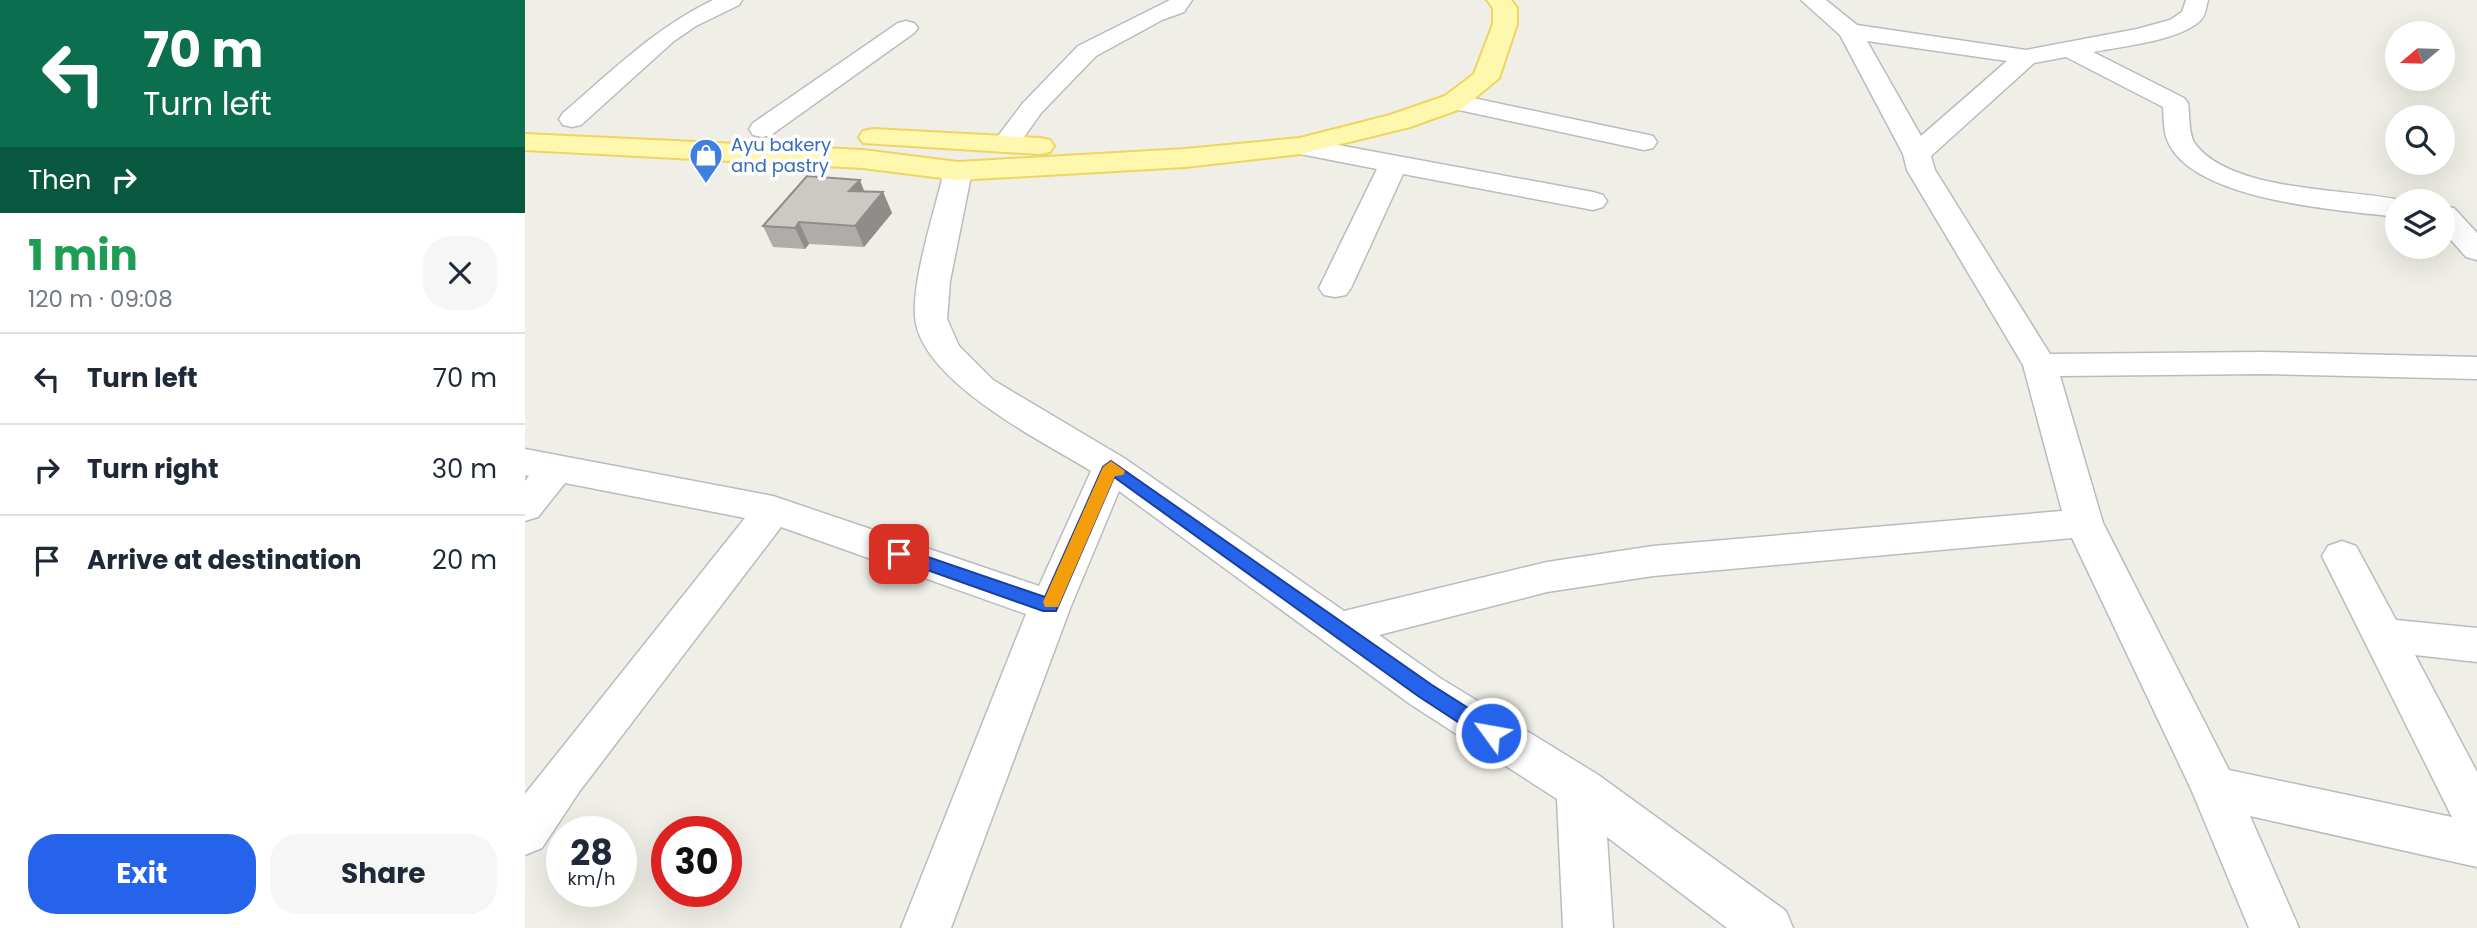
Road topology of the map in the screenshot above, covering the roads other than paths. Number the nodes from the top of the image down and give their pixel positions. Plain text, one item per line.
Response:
1 (692, 0) edge
2 (1181, 0) edge
3 (1812, 0) edge
4 (2197, 0) edge
5 (725, 3) edge
6 (1505, 3) edge
7 (906, 28) dead end
8 (1850, 31) junction
9 (2069, 49) junction
10 (2026, 57) junction
11 (1454, 102) junction
12 (525, 117) edge
13 (572, 119) junction
14 (622, 121) dead end
15 (685, 124) dead end
16 (762, 129) junction
17 (883, 138) junction
18 (525, 142) edge
19 (1644, 142) dead end
20 (1006, 144) junction
21 (1300, 146) junction
22 (1917, 154) junction
23 (1185, 158) junction
24 (863, 159) junction
25 (1393, 165) junction
26 (958, 171) junction
27 (1593, 201) dead end
28 (2385, 207) edge
29 (2455, 216) edge
30 (2477, 219) edge
31 (2455, 226) edge
32 (2477, 251) edge
33 (1335, 288) dead end
34 (2040, 365) junction
35 (2477, 368) edge
36 (541, 465) edge
37 (1111, 467) junction
38 (525, 507) edge
39 (773, 510) junction
40 (2084, 523) junction
41 (2341, 556) dead end
42 (1050, 606) junction
43 (1340, 629) junction
44 (2383, 635) junction
45 (2477, 645) edge
46 (2214, 787) junction
47 (1580, 789) junction
48 (2477, 819) edge
49 (525, 833) edge
50 (2477, 845) edge
51 (926, 928) edge
52 (1588, 928) edge
53 (1768, 928) edge
54 (2274, 928) edge

1 - 5 street
2 - 20 street
3 - 8 street
4 - 9 street
5 - 13 street
6 - 11 main road
7 - 16 street
8 - 10 street
8 - 22 street
9 - 10 street
9 - 28 street
10 - 22 street
11 - 19 street
11 - 21 main road
12 - 13 main road
13 - 14 main road
15 - 16 main road
16 - 17 main road
17 - 20 main road
17 - 24 main road
18 - 24 main road
20 - 23 main road
21 - 23 main road
21 - 25 street
22 - 34 street
23 - 26 main road
24 - 26 main road
25 - 27 street
25 - 33 street
26 - 37 street
29 - 30 street
31 - 32 street
34 - 35 street
34 - 40 street
36 - 38 street
36 - 39 street
37 - 42 street
37 - 43 street
39 - 42 street
39 - 49 street
40 - 43 street
40 - 46 street
41 - 44 street
42 - 51 street
43 - 47 street
44 - 45 street
44 - 48 street
46 - 50 street
46 - 54 street
47 - 52 street
47 - 53 street

